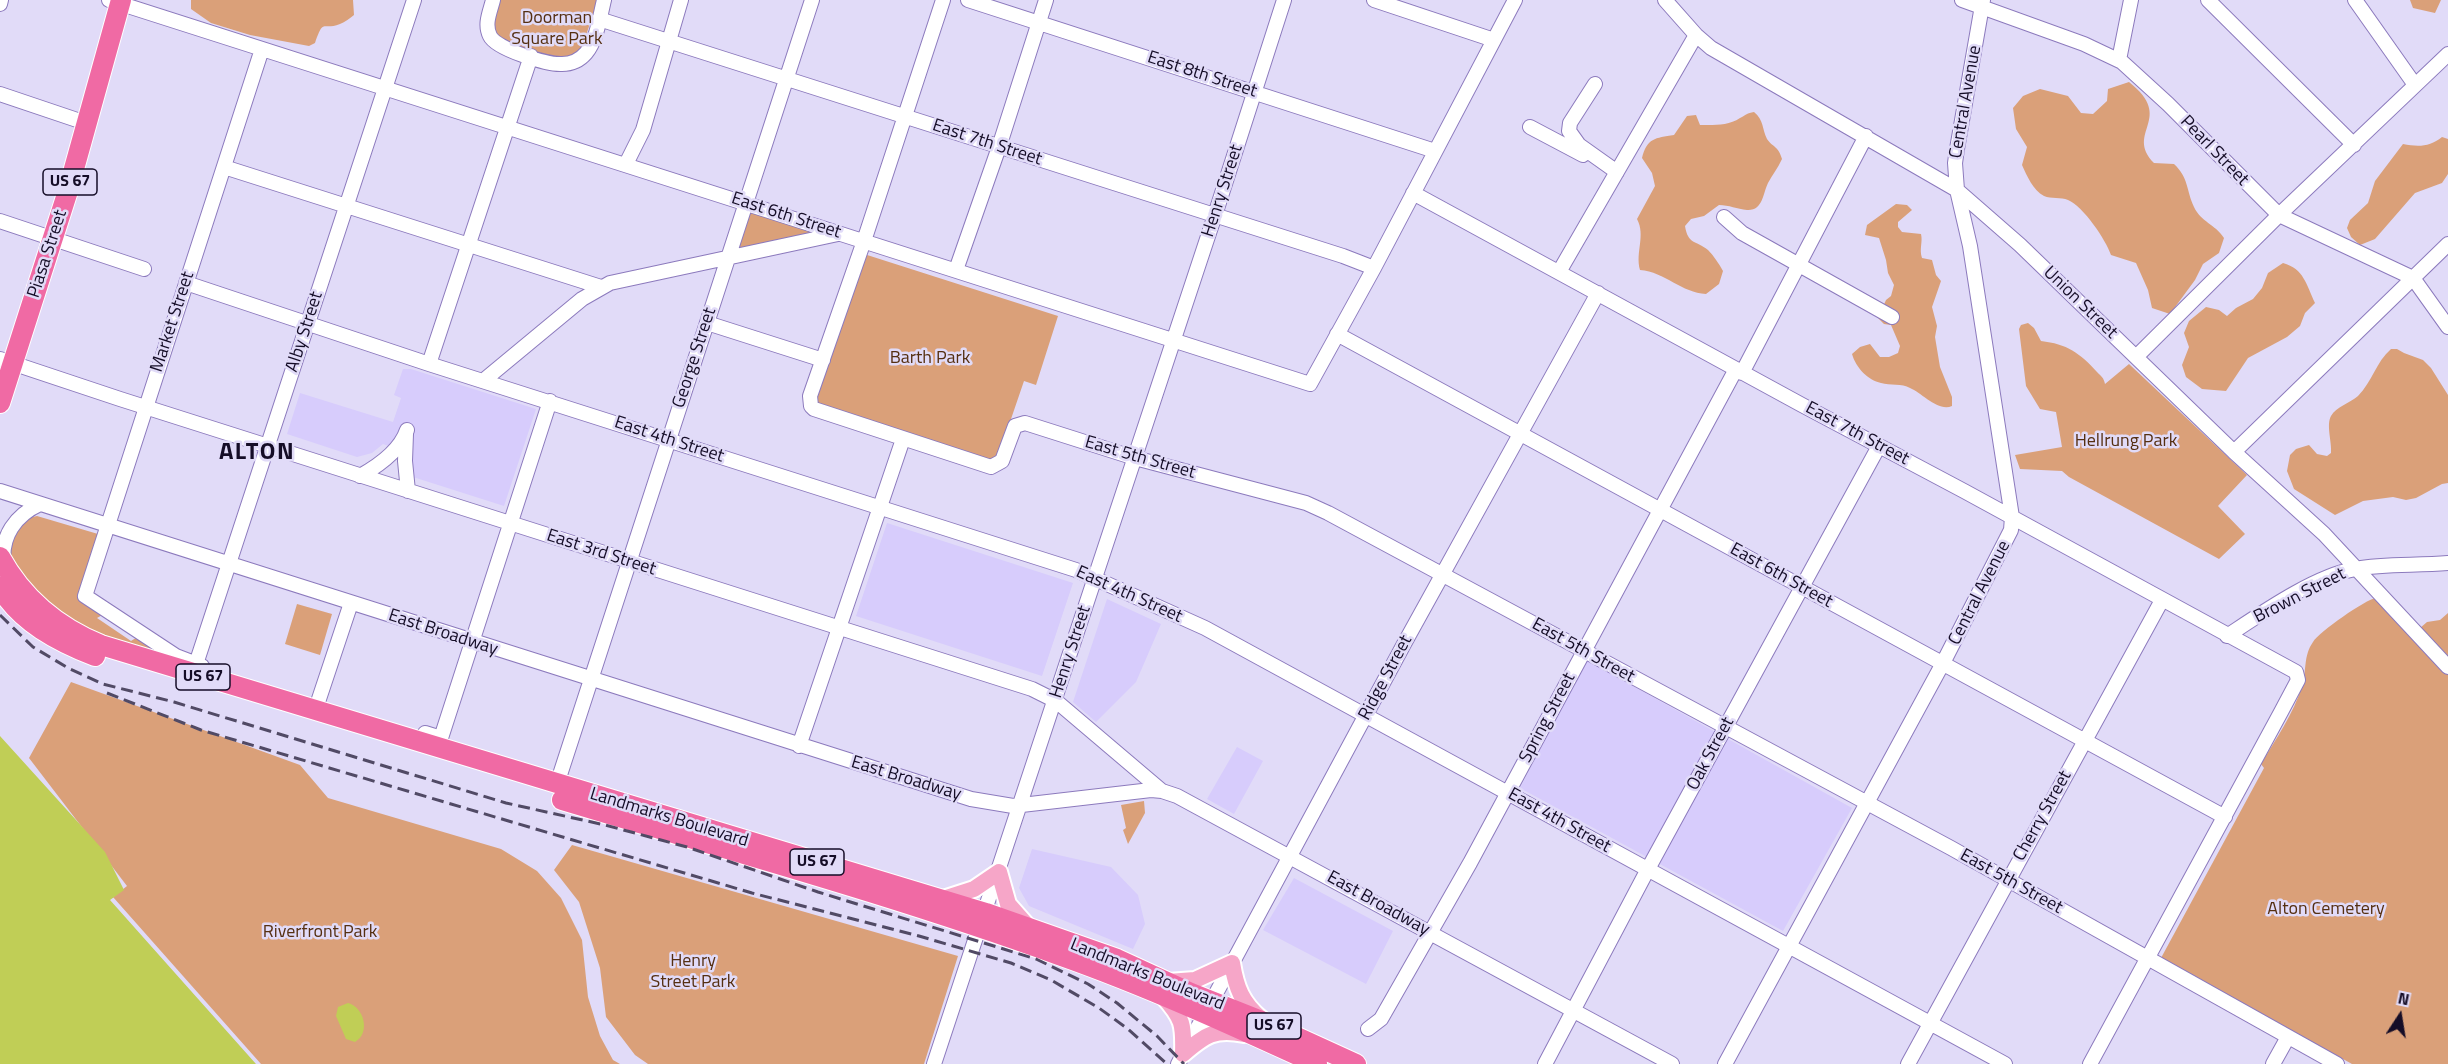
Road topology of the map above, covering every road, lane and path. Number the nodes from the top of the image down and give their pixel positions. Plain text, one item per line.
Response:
1 (2, 0) edge
2 (414, 0) edge
3 (493, 0) edge
4 (604, 0) edge
5 (681, 0) edge
6 (812, 0) edge
7 (943, 0) edge
8 (968, 0) edge
9 (1046, 0) edge
10 (1284, 0) edge
11 (1374, 0) edge
12 (1515, 0) edge
13 (1665, 0) edge
14 (1962, 0) edge
15 (2131, 0) edge
16 (2208, 0) edge
17 (2355, 0) edge
18 (117, 1) edge
19 (0, 4) edge
20 (1983, 4) edge
21 (599, 19) junction
22 (1039, 23) junction
23 (1696, 35) junction
24 (1494, 40) junction
25 (669, 42) junction
26 (262, 49) junction
27 (2448, 54) edge
28 (531, 56) junction
29 (2119, 60) junction
30 (786, 78) junction
31 (1595, 84) dead end
32 (2415, 85) junction
33 (386, 88) junction
34 (1255, 92) junction
35 (0, 94) edge
36 (906, 117) junction
37 (86, 123) junction
38 (507, 127) junction
39 (1530, 127) dead end
40 (1866, 136) junction
41 (2354, 145) junction
42 (999, 147) junction
43 (1435, 151) junction
44 (626, 164) junction
45 (224, 167) junction
46 (1617, 172) junction
47 (1957, 190) junction
48 (1413, 193) junction
49 (747, 204) junction
50 (346, 206) junction
51 (1215, 215) junction
52 (2279, 215) junction
53 (1724, 217) dead end
54 (0, 222) edge
55 (842, 234) junction
56 (53, 240) junction
57 (864, 241) junction
58 (468, 244) junction
59 (2448, 244) edge
60 (729, 256) junction
61 (1799, 265) junction
62 (1374, 268) junction
63 (144, 269) dead end
64 (956, 270) junction
65 (1560, 272) junction
66 (2413, 278) junction
67 (186, 283) junction
68 (600, 287) junction
69 (1598, 293) junction
70 (1892, 317) dead end
71 (707, 322) junction
72 (307, 324) junction
73 (2448, 327) edge
74 (1337, 334) junction
75 (1174, 341) junction
76 (2136, 357) junction
77 (823, 360) junction
78 (6, 361) edge
79 (429, 364) junction
80 (1739, 371) junction
81 (483, 381) junction
82 (550, 401) junction
83 (0, 404) edge
84 (146, 407) junction
85 (1519, 434) junction
86 (668, 439) junction
87 (903, 439) junction
88 (268, 446) junction
89 (1879, 446) junction
90 (2235, 452) junction
91 (1135, 458) junction
92 (360, 476) junction
93 (0, 491) edge
94 (408, 491) junction
95 (40, 504) junction
96 (880, 507) junction
97 (1660, 509) junction
98 (2012, 517) junction
99 (511, 524) junction
100 (107, 526) junction
101 (2, 561) edge
102 (628, 562) junction
103 (2448, 563) edge
104 (229, 565) junction
105 (2357, 568) junction
106 (1442, 574) junction
107 (1095, 579) junction
108 (0, 587) edge
109 (1802, 587) junction
110 (2162, 600) junction
111 (351, 603) junction
112 (840, 629) junction
113 (2227, 636) junction
114 (472, 642) junction
115 (1584, 652) junction
116 (1943, 663) junction
117 (196, 664) junction
118 (2448, 667) edge
119 (591, 680) junction
120 (1056, 701) junction
121 (318, 702) junction
122 (1366, 716) junction
123 (1724, 728) junction
124 (2085, 741) junction
125 (800, 746) junction
126 (557, 784) junction
127 (1162, 791) junction
128 (1508, 793) junction
129 (1021, 805) junction
130 (1867, 805) junction
131 (2225, 818) junction
132 (1290, 856) junction
133 (1648, 869) junction
134 (999, 872) junction
135 (2008, 880) junction
136 (943, 899) junction
137 (983, 920) junction
138 (1030, 930) junction
139 (1430, 933) junction
140 (1790, 946) junction
141 (2148, 959) junction
142 (1232, 963) junction
143 (1164, 988) junction
144 (1208, 1008) junction
145 (1573, 1010) junction
146 (1930, 1023) junction
147 (1261, 1029) junction
148 (1368, 1029) dead end
149 (2288, 1037) junction
150 (1181, 1059) edge
151 (934, 1064) edge
152 (1317, 1064) edge
153 (1356, 1064) edge
154 (1545, 1064) edge
155 (1672, 1064) edge
156 (1725, 1064) edge
157 (1908, 1064) edge
158 (2005, 1064) edge
159 (2090, 1064) edge
160 (2273, 1064) edge
161 (2337, 1064) edge

1 - 19 street
2 - 33 street, Alby Street
3 - 28 street
4 - 21 street
5 - 25 street
6 - 30 street, George Street
7 - 36 street
8 - 22 street, East 8th Street
9 - 22 street
10 - 34 street, Henry Street
11 - 24 street
12 - 24 street
13 - 23 street, Union Street
14 - 20 street, Pearl Street
15 - 29 street
16 - 41 street
17 - 32 street
18 - 26 street, East 6th Street
18 - 37 highway, Piasa Street / US 67
20 - 29 street, Pearl Street
20 - 47 street, Central Avenue
21 - 25 street, East 7th Street
21 - 28 street
22 - 34 street, East 8th Street
22 - 42 street
23 - 40 street, Union Street
23 - 46 street
24 - 43 street
25 - 30 street, East 7th Street
25 - 44 street
26 - 33 street, East 6th Street
26 - 45 street, Market Street
27 - 32 street
28 - 38 street
29 - 52 street, Pearl Street
30 - 36 street, East 7th Street
30 - 49 street, George Street
31 - 46 street
32 - 41 street
33 - 38 street, East 6th Street
33 - 50 street, Alby Street
34 - 43 street, East 8th Street
34 - 51 street, Henry Street
35 - 37 street
36 - 42 street, East 7th Street
36 - 57 street
37 - 56 highway, Piasa Street / US 67
38 - 44 street, East 6th Street
38 - 58 street
39 - 46 street
40 - 47 street, Union Street
40 - 61 street, Spring Street
41 - 52 street
42 - 51 street, East 7th Street
42 - 64 street
43 - 48 street
44 - 49 street, East 6th Street
45 - 50 street
45 - 67 street, Market Street
46 - 65 street
47 - 76 street, Union Street
47 - 98 street, Central Avenue
48 - 62 street
48 - 65 street, East 7th Street
49 - 55 street, East 6th Street
49 - 60 street, George Street
50 - 58 street
50 - 72 street, Alby Street
51 - 62 street, East 7th Street
51 - 75 street, Henry Street
52 - 66 street, Pearl Street
52 - 76 street
53 - 61 street
54 - 56 street
55 - 57 street, East 6th Street
55 - 60 street
56 - 63 street
56 - 78 highway, Piasa Street / US 67
57 - 64 street, East 6th Street
57 - 77 street
58 - 68 street
58 - 79 street
59 - 66 street
60 - 68 street
60 - 71 street, George Street
61 - 70 street
61 - 80 street, Spring Street
62 - 74 street
64 - 75 street, East 6th Street
65 - 69 street, East 7th Street
66 - 73 street, Pearl Street
66 - 90 street
67 - 72 street, East 4th Street
67 - 84 street, Market Street
68 - 81 street
69 - 80 street, East 7th Street
69 - 85 street, Ridge Street
71 - 77 street
71 - 86 street, George Street
72 - 79 street, East 4th Street
72 - 88 street, Alby Street
74 - 75 street, East 6th Street
74 - 85 street, East 6th Street
75 - 91 street, Henry Street
76 - 90 street, Union Street
77 - 87 street, East 5th Street
78 - 83 highway, Piasa Street / US 67
78 - 84 street, East 3rd Street
79 - 81 street, East 4th Street
80 - 89 street, East 7th Street
80 - 97 street, Spring Street
81 - 82 street, East 4th Street
82 - 86 street, East 4th Street
82 - 99 street
84 - 88 street, East 3rd Street
84 - 100 street, Market Street
85 - 97 street, East 6th Street
85 - 106 street, Ridge Street
86 - 96 street, East 4th Street
86 - 102 street, George Street
87 - 91 street, East 5th Street
87 - 96 street
88 - 92 street, East 3rd Street
88 - 104 street, Alby Street
89 - 98 street, East 7th Street
89 - 109 street, Oak Street
90 - 105 street, Union Street
91 - 106 street, East 5th Street
91 - 107 street, Henry Street
92 - 94 street, East 3rd Street
92 - 94 street
93 - 95 street, East Broadway
94 - 99 street, East 3rd Street
95 - 100 street, East Broadway
95 - 101 street
96 - 107 street, East 4th Street
96 - 112 street
97 - 109 street, East 6th Street
97 - 115 street, Spring Street
98 - 110 street, East 7th Street
98 - 116 street, Central Avenue
99 - 102 street, East 3rd Street
99 - 114 street
100 - 104 street, East Broadway
100 - 117 street, Market Street
101 - 126 highway, Landmarks Boulevard / US 67
102 - 112 street, East 3rd Street
102 - 119 street, George Street
103 - 105 street, Brown Street
104 - 111 street, East Broadway
104 - 117 street, Alby Street
105 - 113 street, Brown Street
105 - 118 street, Union Street
106 - 115 street, East 5th Street
106 - 122 street, Ridge Street
107 - 120 street, Henry Street
107 - 122 street, East 4th Street
108 - 137 highway, Landmarks Boulevard / US 67
109 - 116 street, East 6th Street
109 - 123 street, Oak Street
110 - 113 street, East 7th Street
110 - 124 street, Cherry Street
111 - 114 street, East Broadway
111 - 121 street
112 - 120 street, East 3rd Street
112 - 125 street
113 - 131 street, East 7th Street
114 - 119 street, East Broadway
114 - 121 street
115 - 123 street, East 5th Street
115 - 128 street, Spring Street
116 - 124 street, East 6th Street
116 - 130 street, Central Avenue
117 - 121 street
119 - 125 street, East Broadway
119 - 126 street, George Street
120 - 127 street, East 3rd Street
120 - 129 street, Henry Street
122 - 128 street, East 4th Street
122 - 132 street, Ridge Street
123 - 130 street, East 5th Street
123 - 133 street, Oak Street
124 - 131 street, East 6th Street
124 - 135 street, Cherry Street
125 - 129 street, East Broadway
126 - 136 highway, Landmarks Boulevard / US 67
127 - 129 street, East Broadway
127 - 132 street, East Broadway
128 - 133 street, East 4th Street
128 - 139 street, Spring Street
129 - 134 street, Henry Street
130 - 135 street, East 5th Street
130 - 140 street, Central Avenue
131 - 141 street
132 - 139 street, East Broadway
132 - 142 street, Ridge Street
133 - 140 street, East 4th Street
133 - 145 street, Oak Street
134 - 136 main road
134 - 137 street, Henry Street
134 - 138 main road
135 - 141 street, East 5th Street
135 - 146 street, Cherry Street
136 - 137 highway, Landmarks Boulevard / US 67
137 - 138 highway, Landmarks Boulevard / US 67
137 - 143 highway, Landmarks Boulevard / US 67
137 - 151 street, Henry Street
138 - 143 highway, Landmarks Boulevard / US 67
139 - 145 street, East Broadway
139 - 148 street, Spring Street
140 - 146 street, East 4th Street
140 - 156 street, Central Avenue
141 - 149 street, East 5th Street
141 - 159 street
142 - 143 main road
142 - 144 street, Ridge Street
142 - 147 main road
143 - 144 highway, Landmarks Boulevard / US 67
143 - 150 main road
144 - 147 highway, Landmarks Boulevard / US 67
144 - 150 street, Ridge Street
145 - 154 street, Oak Street
145 - 155 street, East Broadway
146 - 157 street, Cherry Street
146 - 158 street, East 4th Street
147 - 150 main road
147 - 152 highway, Landmarks Boulevard / US 67
147 - 153 highway, Landmarks Boulevard / US 67
149 - 160 street
149 - 161 street, East 5th Street

